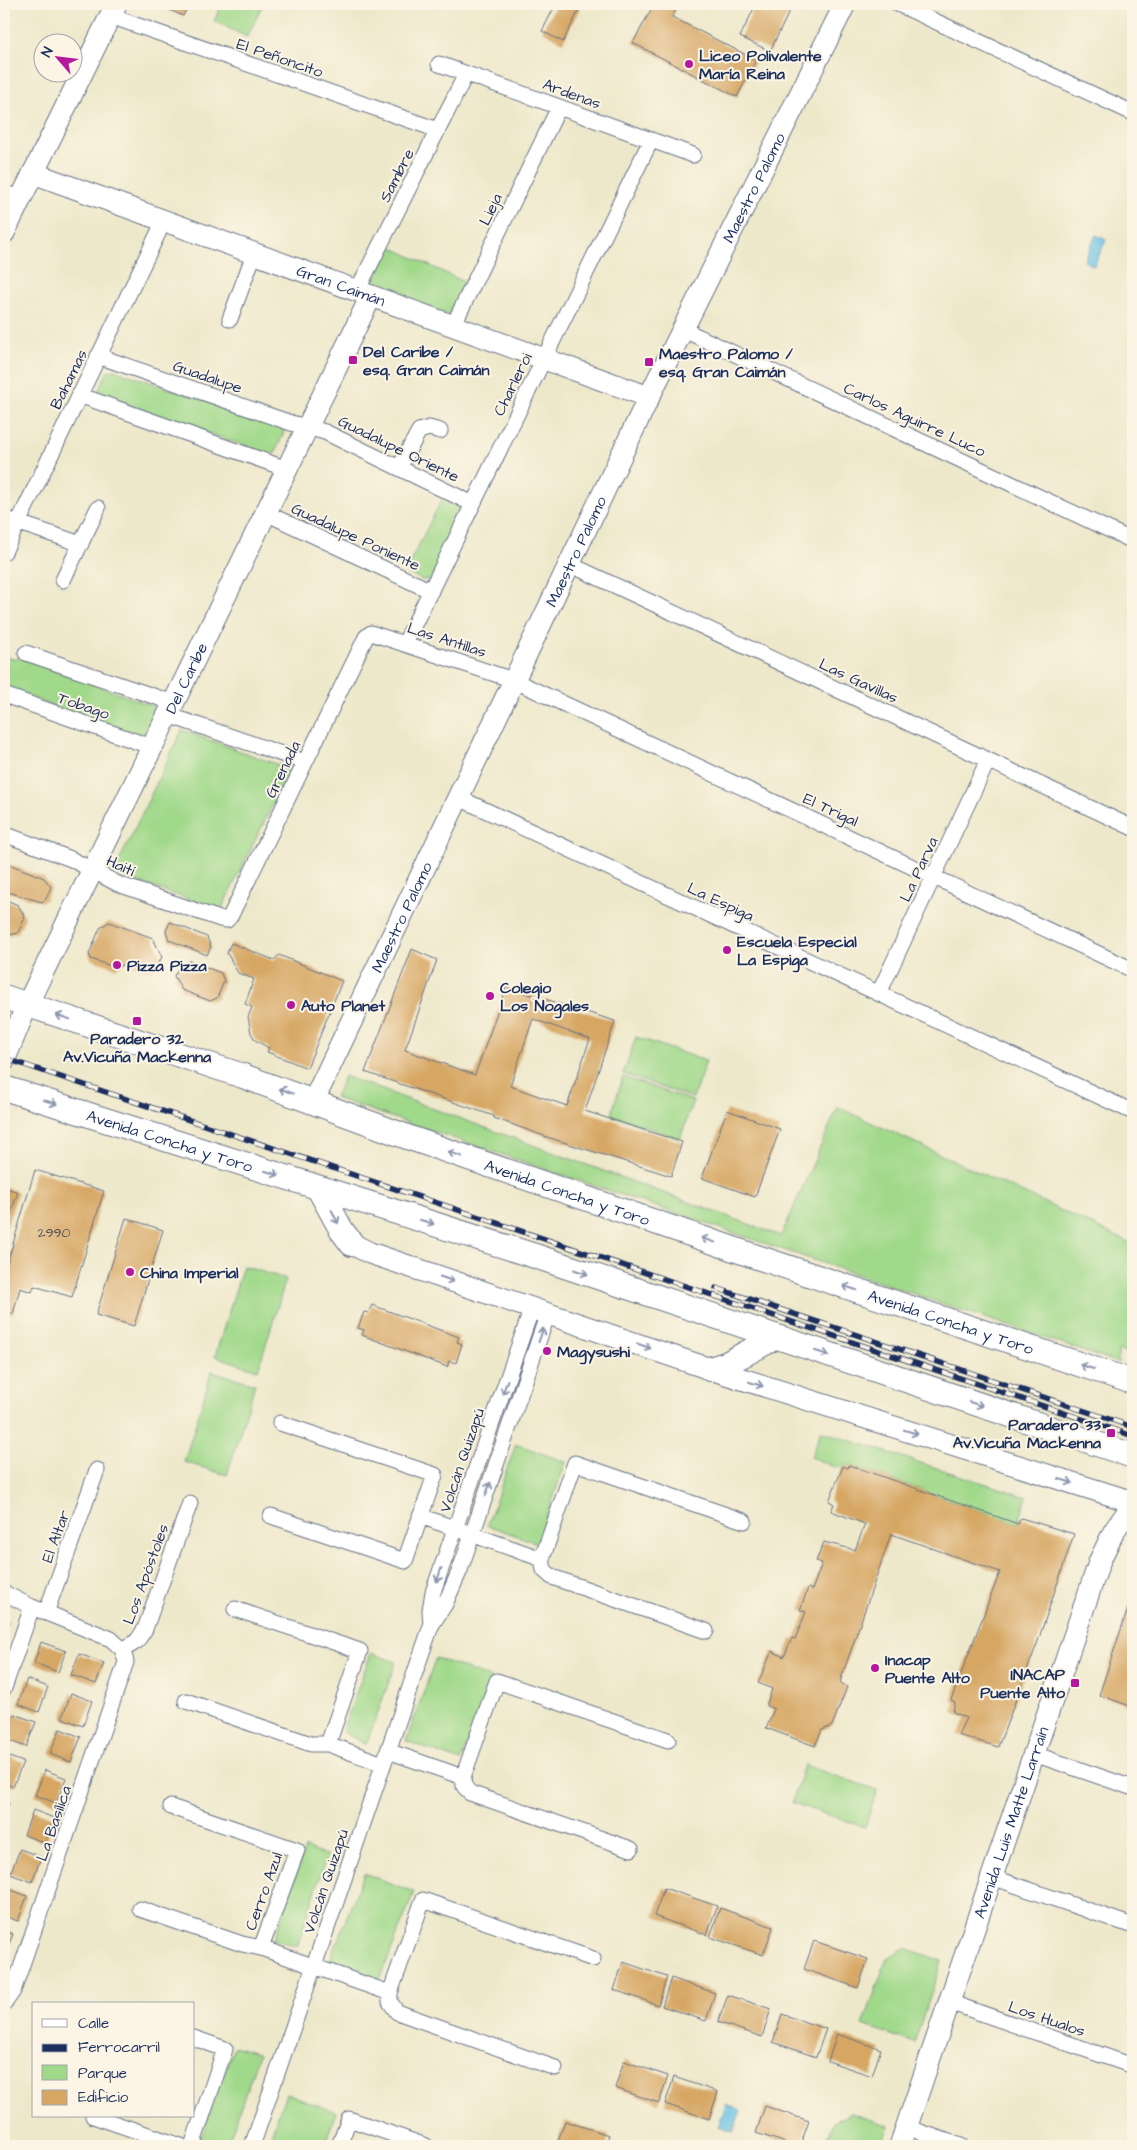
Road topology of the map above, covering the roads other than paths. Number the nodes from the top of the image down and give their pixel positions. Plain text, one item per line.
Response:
1 (845, 4) edge
2 (898, 4) edge
3 (113, 10) edge
4 (439, 64) dead end
5 (466, 74) junction
6 (559, 107) junction
7 (1133, 113) edge
8 (438, 130) junction
9 (651, 140) junction
10 (693, 154) dead end
11 (33, 173) junction
12 (12, 196) edge
13 (164, 221) junction
14 (4, 233) edge
15 (254, 254) junction
16 (364, 294) junction
17 (230, 319) dead end
18 (453, 326) junction
19 (682, 330) junction
20 (98, 356) junction
21 (544, 360) junction
22 (79, 395) junction
23 (649, 397) junction
24 (308, 427) junction
25 (440, 431) dead end
26 (399, 468) junction
27 (287, 470) junction
28 (473, 504) junction
29 (98, 508) dead end
30 (266, 513) junction
31 (11, 520) edge
32 (1133, 541) edge
33 (81, 544) junction
34 (4, 552) edge
35 (569, 564) junction
36 (63, 580) dead end
37 (431, 591) junction
38 (369, 633) joint
39 (405, 643) junction
40 (26, 653) dead end
41 (514, 680) junction
42 (4, 695) edge
43 (171, 709) junction
44 (152, 747) junction
45 (988, 760) junction
46 (305, 762) junction
47 (457, 797) junction
48 (1133, 828) edge
49 (4, 834) edge
50 (92, 871) junction
51 (934, 876) junction
52 (227, 920) joint
53 (1133, 970) edge
54 (879, 993) junction
55 (4, 998) edge
56 (26, 1005) junction
57 (4, 1061) edge
58 (4, 1088) edge
59 (313, 1102) junction
60 (1133, 1112) edge
61 (319, 1189) junction
62 (352, 1244) joint
63 (540, 1310) junction
64 (776, 1337) junction
65 (710, 1369) junction
66 (1133, 1382) edge
67 (280, 1423) dead end
68 (1133, 1456) edge
69 (97, 1470) dead end
70 (190, 1503) dead end
71 (1133, 1503) edge
72 (271, 1516) dead end
73 (420, 1516) junction
74 (744, 1521) dead end
75 (456, 1529) junction
76 (472, 1535) junction
77 (542, 1559) junction
78 (4, 1593) edge
79 (235, 1609) dead end
80 (39, 1610) junction
81 (431, 1626) junction
82 (706, 1631) dead end
83 (123, 1650) junction
84 (4, 1688) edge
85 (186, 1701) dead end
86 (668, 1740) dead end
87 (328, 1744) junction
88 (1034, 1754) junction
89 (386, 1757) junction
90 (463, 1777) junction
91 (1133, 1788) edge
92 (171, 1807) dead end
93 (631, 1849) dead end
94 (992, 1877) junction
95 (140, 1909) dead end
96 (1133, 1926) edge
97 (261, 1948) junction
98 (593, 1959) dead end
99 (314, 1967) junction
100 (390, 1993) junction
101 (949, 2002) junction
102 (4, 2004) edge
103 (195, 2038) edge
104 (1133, 2066) edge
105 (555, 2068) dead end
106 (99, 2118) edge
107 (903, 2137) edge
108 (182, 2146) edge
109 (192, 2146) edge
110 (252, 2146) edge
111 (339, 2146) edge
112 (426, 2146) edge
113 (961, 2146) edge

1 - 19 street, Maestro Palomo
2 - 7 street
3 - 8 street, El Peñoncito
3 - 11 street
4 - 5 street, Ardenas
5 - 6 street, Ardenas
5 - 8 street, Sambre
6 - 9 street, Ardenas
6 - 18 street, Lieja
8 - 16 street, Sambre
9 - 10 street, Ardenas
9 - 21 street, Charleroi
11 - 12 street
11 - 13 street, Gran Caimán
12 - 14 street
13 - 15 street, Gran Caimán
13 - 20 street, Bahamas
15 - 16 street, Gran Caimán
15 - 17 street
16 - 18 street, Gran Caimán
16 - 24 street, Del Caribe
18 - 21 street, Gran Caimán
19 - 23 street, Maestro Palomo
19 - 32 street, Carlos Aguirre Luco
20 - 22 street, Bahamas
20 - 24 street, Guadalupe
21 - 23 street, Gran Caimán
21 - 28 street, Charleroi
22 - 27 street
22 - 31 street, Bahamas
23 - 35 street, Maestro Palomo
24 - 26 street, Guadalupe Oriente
24 - 27 street, Del Caribe
25 - 26 street
26 - 28 street, Guadalupe Oriente
27 - 30 street, Del Caribe
28 - 37 street, Charleroi
29 - 33 street
30 - 37 street, Guadalupe Poniente
30 - 43 street, Del Caribe
31 - 33 street
31 - 34 street, Bahamas
33 - 36 street
35 - 41 street, Maestro Palomo
35 - 45 street, Las Gavillas
37 - 39 street, Charleroi
38 - 39 street, Las Antillas
38 - 46 street, Grenada
39 - 41 street, Las Antillas
40 - 43 street, Tobago
41 - 47 street, Maestro Palomo
41 - 51 street, El Trigal
42 - 44 street, Tobago
43 - 44 street, Del Caribe
43 - 46 street, Tobago
44 - 50 street, Del Caribe
45 - 48 street, Las Gavillas
45 - 51 street, La Parva
46 - 52 street, Grenada
47 - 54 street, La Espiga
47 - 59 street, Maestro Palomo
49 - 50 street, Haití
50 - 52 street, Haití
50 - 56 street, Del Caribe
51 - 53 street, El Trigal
51 - 54 street, La Parva
54 - 60 street, La Espiga
55 - 56 main road, Avenida Concha y Toro
56 - 57 street, Del Caribe
59 -> 56 main road, Avenida Concha y Toro
58 -> 61 main road, Avenida Concha y Toro
66 -> 59 main road, Avenida Concha y Toro
61 -> 62 main road
61 -> 64 main road, Avenida Concha y Toro
62 -> 63 street
63 -> 65 street
63 -> 75 street, Volcán Quizapú
76 -> 63 street, Volcán Quizapú
64 - 65 main road
64 -> 68 main road, Avenida Concha y Toro
65 -> 71 street
67 - 73 street
69 - 80 street, El Altar
70 - 83 street, Los Apóstoles
71 - 88 street, Avenida Luis Matte Larraín
72 - 73 street
73 - 75 street
74 - 77 street
75 - 76 street
75 -> 81 street, Volcán Quizapú
76 - 77 street
76 - 81 street, Volcán Quizapú
77 - 82 street
78 - 80 street
79 - 87 street
80 - 83 street
80 - 84 street, El Altar
81 - 89 street, Volcán Quizapú
83 - 102 street, La Basílica
85 - 87 street
86 - 90 street
87 - 89 street
88 - 91 street
88 - 94 street, Avenida Luis Matte Larraín
89 - 90 street
89 - 99 street, Volcán Quizapú
90 - 93 street
92 - 97 street, Cerro Azul
94 - 96 street
94 - 101 street, Avenida Luis Matte Larraín
95 - 97 street
97 - 99 street, Cerro Azul
98 - 100 street
99 - 100 street, Cerro Azul
99 - 110 street, Volcán Quizapú
100 - 105 street
101 - 104 street, Los Hualos
101 - 107 street, Avenida Luis Matte Larraín
103 - 109 street
106 - 108 street
107 - 113 street
111 - 112 street

